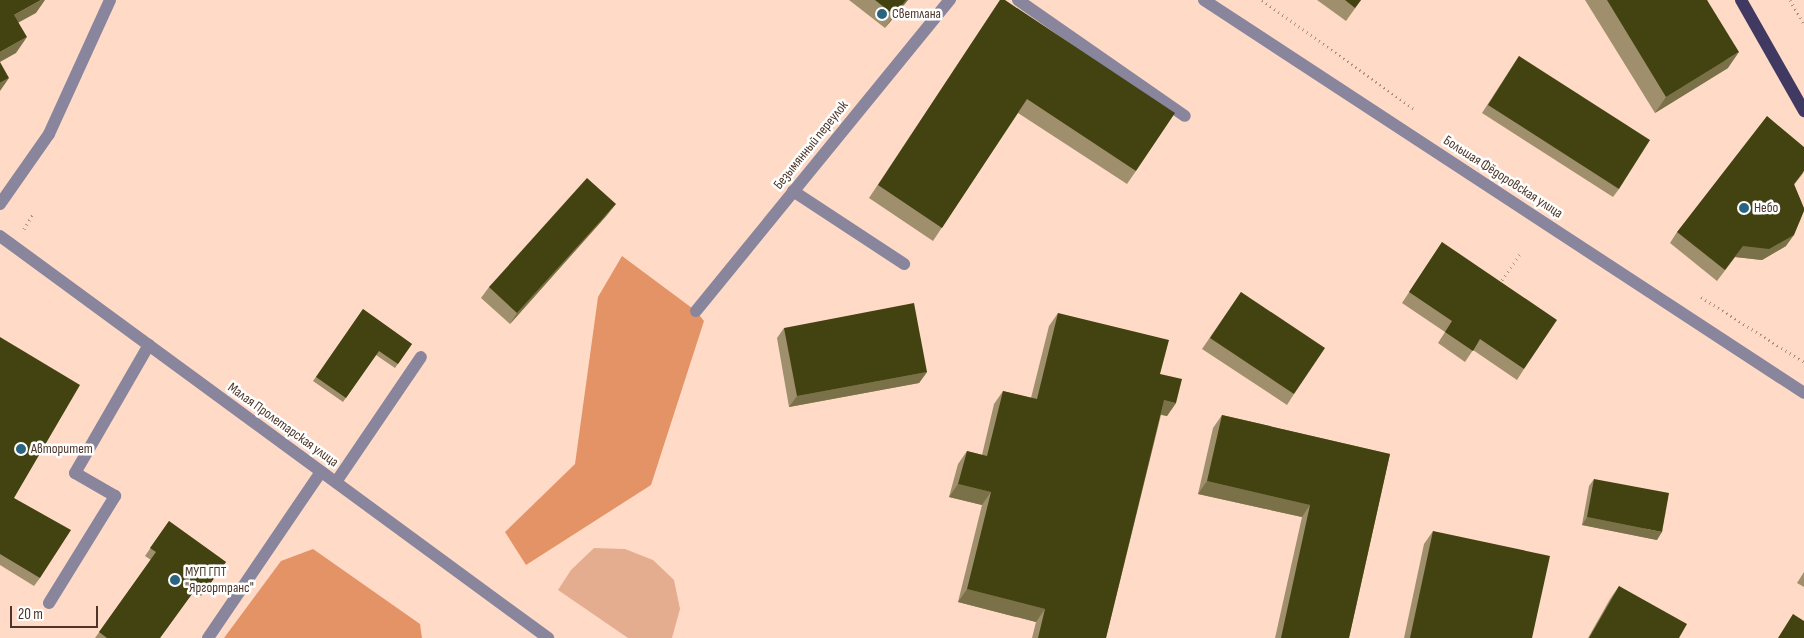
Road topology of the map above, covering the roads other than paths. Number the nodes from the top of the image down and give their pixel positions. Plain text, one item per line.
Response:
1 (110, 0) edge
2 (950, 0) edge
3 (1018, 0) edge
4 (1204, 0) edge
5 (1741, 0) edge
6 (1804, 111) edge
7 (1185, 116) dead end
8 (793, 191) junction
9 (0, 204) edge
10 (0, 236) edge
11 (904, 264) dead end
12 (696, 311) dead end
13 (149, 345) junction
14 (421, 357) dead end
15 (1785, 379) junction
16 (1804, 386) edge
17 (1804, 393) edge
18 (321, 472) junction
19 (336, 482) junction
20 (49, 603) dead end
21 (208, 638) edge
22 (548, 638) edge

1 - 9 street
2 - 8 street, Безымянный переулок
3 - 7 street
4 - 15 street, Большая Фёдоровская улица
5 - 6 main road
8 - 11 street
8 - 12 street, Безымянный переулок
10 - 13 street, Малая Пролетарская улица
13 - 18 street, Малая Пролетарская улица
13 - 20 street
14 - 19 street
15 - 16 street, Большая Фёдоровская улица
15 - 17 street, Большая Фёдоровская улица
18 - 19 street, Малая Пролетарская улица
18 - 21 street
19 - 22 street, Малая Пролетарская улица

